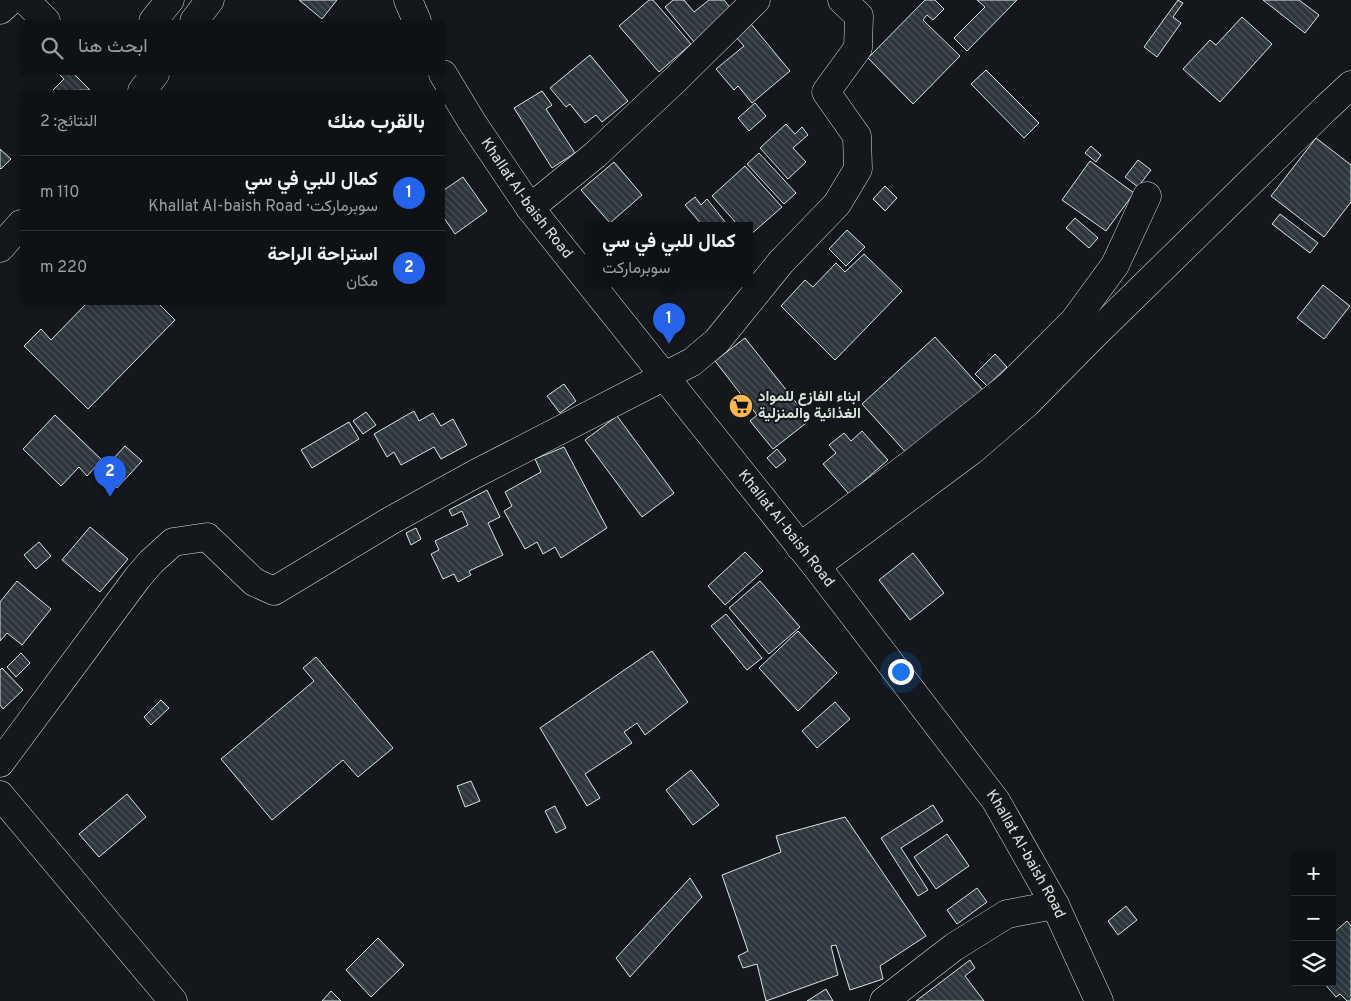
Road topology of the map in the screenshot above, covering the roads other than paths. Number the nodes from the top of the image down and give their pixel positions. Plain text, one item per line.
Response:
1 (11, 0) edge
2 (25, 0) edge
3 (170, 0) edge
4 (210, 0) edge
5 (408, 0) edge
6 (756, 0) edge
7 (842, 0) edge
8 (0, 10) edge
9 (45, 20) edge
10 (154, 20) edge
11 (195, 20) edge
12 (417, 20) edge
13 (154, 75) edge
14 (444, 75) edge
15 (1351, 85) edge
16 (143, 90) edge
17 (1147, 196) dead end
18 (530, 208) junction
19 (20, 225) edge
20 (0, 248) edge
21 (585, 277) edge
22 (593, 287) edge
23 (664, 377) junction
24 (808, 556) junction
25 (0, 762) edge
26 (0, 795) edge
27 (1055, 905) junction
28 (173, 1001) edge
29 (884, 1001) edge
30 (1099, 1001) edge

1 - 8 street
2 - 9 street
3 - 10 street
4 - 11 street
5 - 12 street
6 - 18 street
7 - 23 street
13 - 16 street
14 - 18 street, Khallat Al-baish Road
15 - 24 street
17 - 24 street
18 - 21 street, Khallat Al-baish Road
19 - 20 street
22 - 23 street, Khallat Al-baish Road
23 - 24 street, Khallat Al-baish Road
23 - 25 street
24 - 27 street, Khallat Al-baish Road
26 - 28 street
27 - 29 street
27 - 30 street, Khallat Al-baish Road

